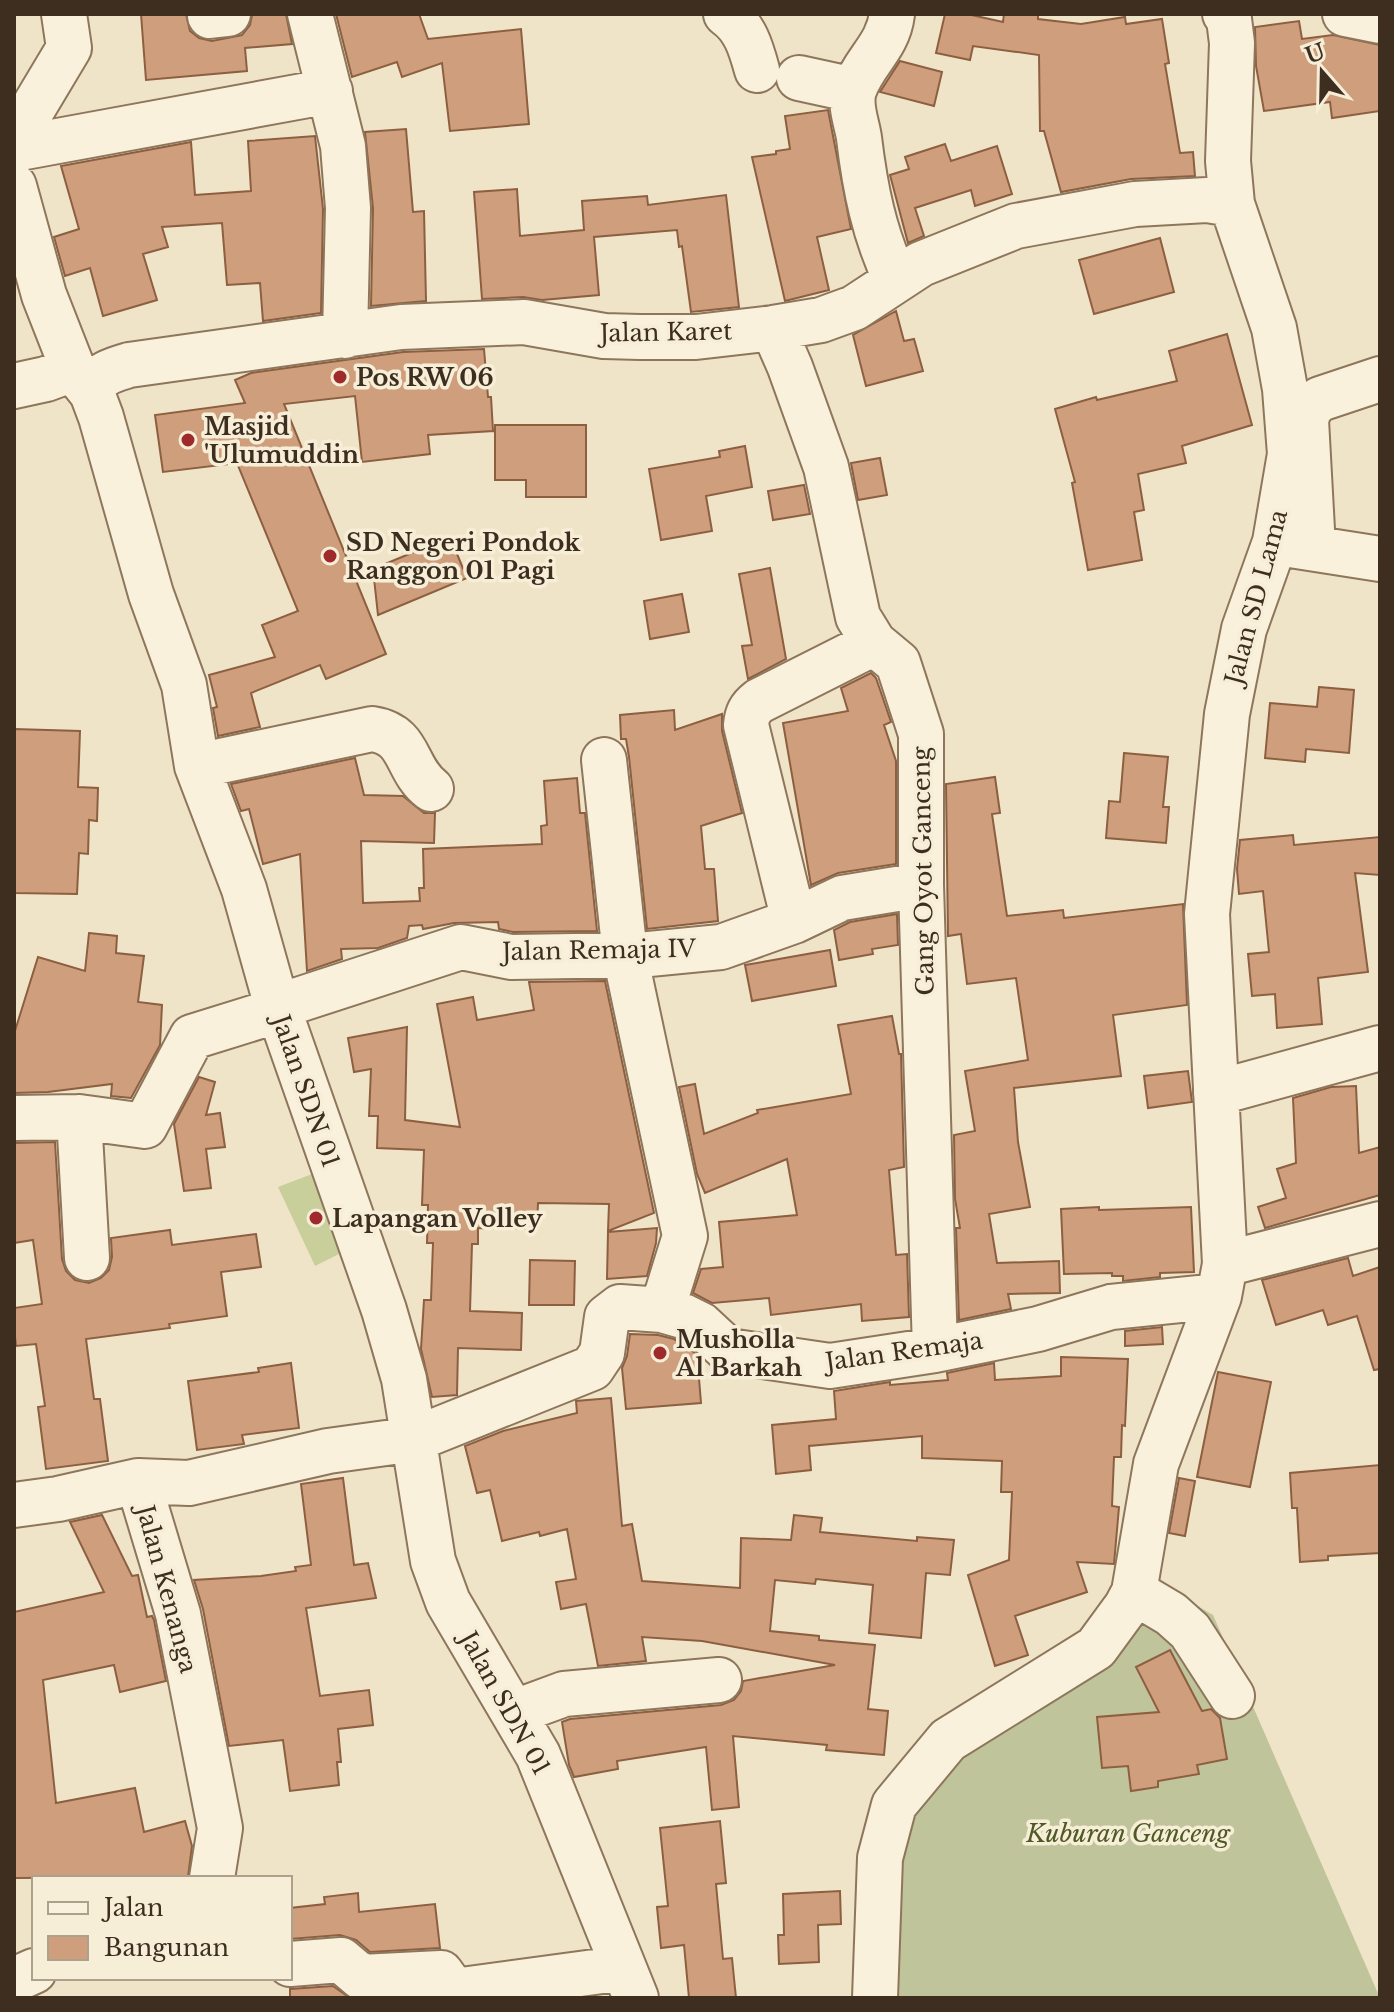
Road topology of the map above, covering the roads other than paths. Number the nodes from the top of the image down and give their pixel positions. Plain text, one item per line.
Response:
1 (310, 14) edge
2 (726, 14) edge
3 (892, 14) edge
4 (1345, 14) edge
5 (1235, 16) edge
6 (1380, 21) edge
7 (67, 31) edge
8 (757, 70) dead end
9 (799, 78) dead end
10 (854, 90) junction
11 (330, 91) junction
12 (14, 140) edge
13 (14, 149) edge
14 (14, 186) edge
15 (1232, 204) junction
16 (896, 280) junction
17 (773, 328) junction
18 (345, 336) junction
19 (1380, 379) edge
20 (82, 381) junction
21 (14, 386) edge
22 (1294, 545) junction
23 (1380, 559) edge
24 (874, 643) junction
25 (604, 760) dead end
26 (197, 766) junction
27 (431, 789) dead end
28 (921, 885) junction
29 (794, 921) junction
30 (625, 955) junction
31 (279, 1010) junction
32 (1380, 1048) edge
33 (1216, 1093) junction
34 (79, 1117) junction
35 (14, 1118) edge
36 (1380, 1224) edge
37 (87, 1258) dead end
38 (1222, 1280) junction
39 (662, 1310) junction
40 (935, 1350) junction
41 (415, 1439) junction
42 (138, 1481) junction
43 (14, 1505) edge
44 (1134, 1592) junction
45 (719, 1680) dead end
46 (1232, 1696) dead end
47 (515, 1712) junction
48 (212, 1876) edge
49 (292, 1964) edge
50 (630, 1983) edge
51 (875, 1998) edge

1 - 11 street
2 - 8 street
3 - 10 street
4 - 6 street
5 - 15 street, Jalan SD Lama
7 - 12 street
9 - 10 street
10 - 16 street
11 - 13 street
11 - 18 street
14 - 20 street, Jalan SDN 01
15 - 16 street, Jalan Karet
15 - 22 street, Jalan SD Lama
16 - 17 street, Jalan Karet
17 - 18 street, Jalan Karet
17 - 24 street, Gang Oyot Ganceng
18 - 20 street, Jalan Karet
19 - 22 street
20 - 21 street
20 - 26 street, Jalan SDN 01
22 - 23 street
22 - 33 street, Jalan SD Lama
24 - 28 street, Gang Oyot Ganceng
24 - 29 street
25 - 30 street
26 - 27 street
26 - 31 street, Jalan SDN 01
28 - 29 street, Jalan Remaja IV
28 - 40 street, Gang Oyot Ganceng
29 - 30 street, Jalan Remaja IV
30 - 31 street, Jalan Remaja IV
30 - 39 street
31 - 34 street, Jalan Remaja IV
31 - 41 street, Jalan SDN 01
32 - 33 street
33 - 38 street, Jalan SD Lama
34 - 35 street
34 - 37 street
36 - 38 street, Jalan Remaja
38 - 40 street, Jalan Remaja
38 - 44 street
39 - 40 street, Jalan Remaja
39 - 41 street, Jalan Remaja
41 - 42 street, Jalan Kenanga
41 - 47 street, Jalan SDN 01
42 - 43 street
42 - 48 street, Jalan Kenanga
44 - 46 street
44 - 51 street
45 - 47 street
47 - 50 street, Jalan SDN 01
49 - 50 street

